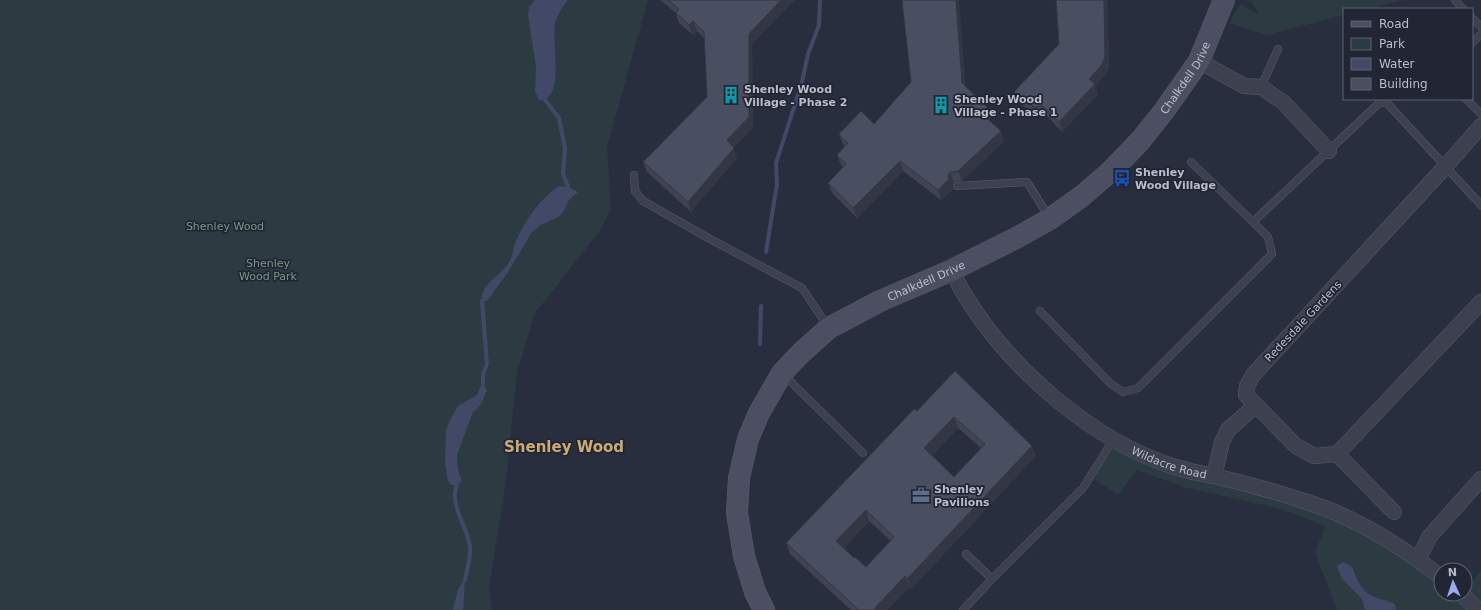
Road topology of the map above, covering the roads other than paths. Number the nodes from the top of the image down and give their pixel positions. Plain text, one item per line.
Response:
1 (1224, 0) edge
2 (1455, 0) edge
3 (1462, 8) edge
4 (1473, 19) edge
5 (1481, 27) edge
6 (1481, 34) edge
7 (1473, 42) edge
8 (1278, 49) dead end
9 (1199, 61) junction
10 (1261, 87) junction
11 (1467, 100) edge
12 (1481, 114) edge
13 (1481, 126) edge
14 (1329, 151) junction
15 (1191, 162) dead end
16 (1445, 167) junction
17 (634, 175) dead end
18 (957, 186) dead end
19 (1481, 205) edge
20 (1050, 219) junction
21 (1252, 222) junction
22 (952, 270) junction
23 (1481, 302) edge
24 (1040, 311) dead end
25 (829, 328) junction
26 (782, 373) junction
27 (1256, 405) junction
28 (1113, 440) junction
29 (862, 453) dead end
30 (1337, 454) junction
31 (1214, 476) junction
32 (1481, 479) edge
33 (1394, 512) dead end
34 (966, 554) dead end
35 (1418, 559) junction
36 (1433, 571) edge
37 (992, 579) junction
38 (1470, 602) edge
39 (764, 610) edge
40 (963, 610) edge
41 (1477, 610) edge

1 - 9 street, Chalkdell Drive
2 - 3 lane
4 - 5 lane
6 - 7 lane
8 - 10 lane
9 - 10 street
9 - 20 street, Chalkdell Drive
10 - 14 street
11 - 12 lane
13 - 16 street
14 - 16 lane
14 - 21 lane
15 - 21 lane
16 - 19 lane
16 - 27 street, Redesdale Gardens
17 - 25 lane
18 - 20 lane
20 - 22 street, Chalkdell Drive
21 - 24 lane
22 - 25 street, Chalkdell Drive
22 - 28 street, Wildacre Road
23 - 30 street
25 - 26 street, Chalkdell Drive
26 - 29 lane
26 - 39 street, Chalkdell Drive
27 - 30 street, Redesdale Gardens
27 - 31 street
28 - 31 street, Wildacre Road
28 - 37 lane
30 - 33 street
31 - 35 street, Wildacre Road
32 - 35 street
34 - 37 lane
35 - 36 street, Wildacre Road
37 - 40 lane
38 - 41 street

